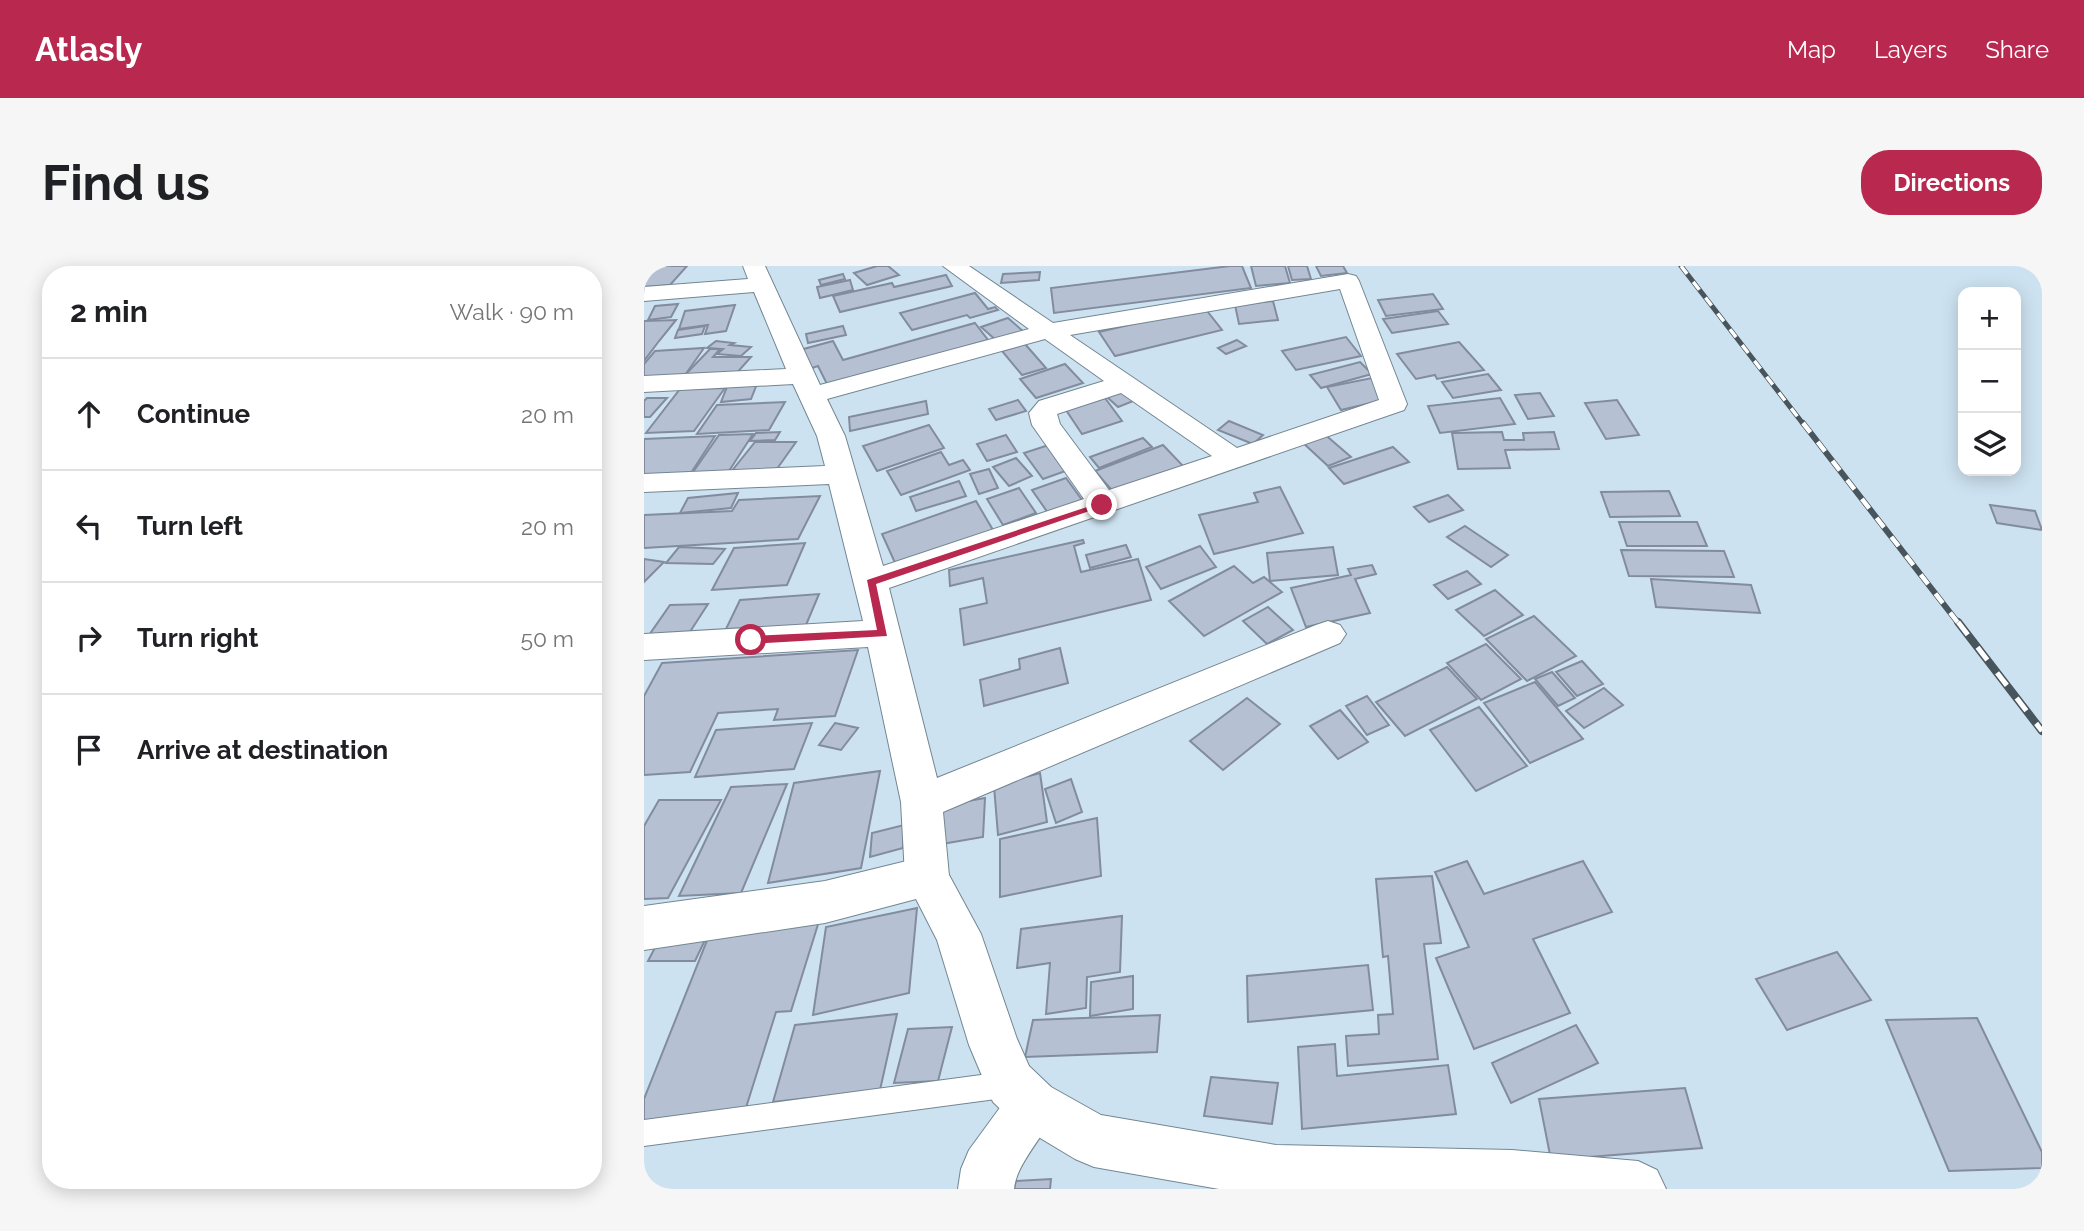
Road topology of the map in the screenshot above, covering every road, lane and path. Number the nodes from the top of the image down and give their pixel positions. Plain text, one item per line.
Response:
1 (954, 266) edge
2 (763, 272) edge
3 (644, 294) edge
4 (1048, 331) junction
5 (1124, 383) junction
6 (644, 384) edge
7 (806, 385) junction
8 (1235, 459) junction
9 (842, 474) junction
10 (644, 482) edge
11 (1102, 505) junction
12 (871, 582) junction
13 (883, 633) junction
14 (1328, 634) dead end
15 (644, 647) edge
16 (922, 803) junction
17 (927, 876) junction
18 (644, 928) edge
19 (1022, 1095) junction
20 (644, 1133) edge
21 (1514, 1183) edge
22 (986, 1189) edge
23 (1638, 1189) edge

1 - 4 street
2 - 3 street
2 - 7 street
4 - 5 street
4 - 7 street
4 - 8 street
5 - 8 street
5 - 11 street
6 - 7 street
7 - 9 street
8 - 11 street
9 - 10 street
9 - 12 street
11 - 12 street
12 - 13 street
13 - 15 street
13 - 16 street
14 - 16 street
16 - 17 street
17 - 18 street
17 - 19 street
19 - 20 lane
19 - 21 street
19 - 22 street
21 - 23 street

